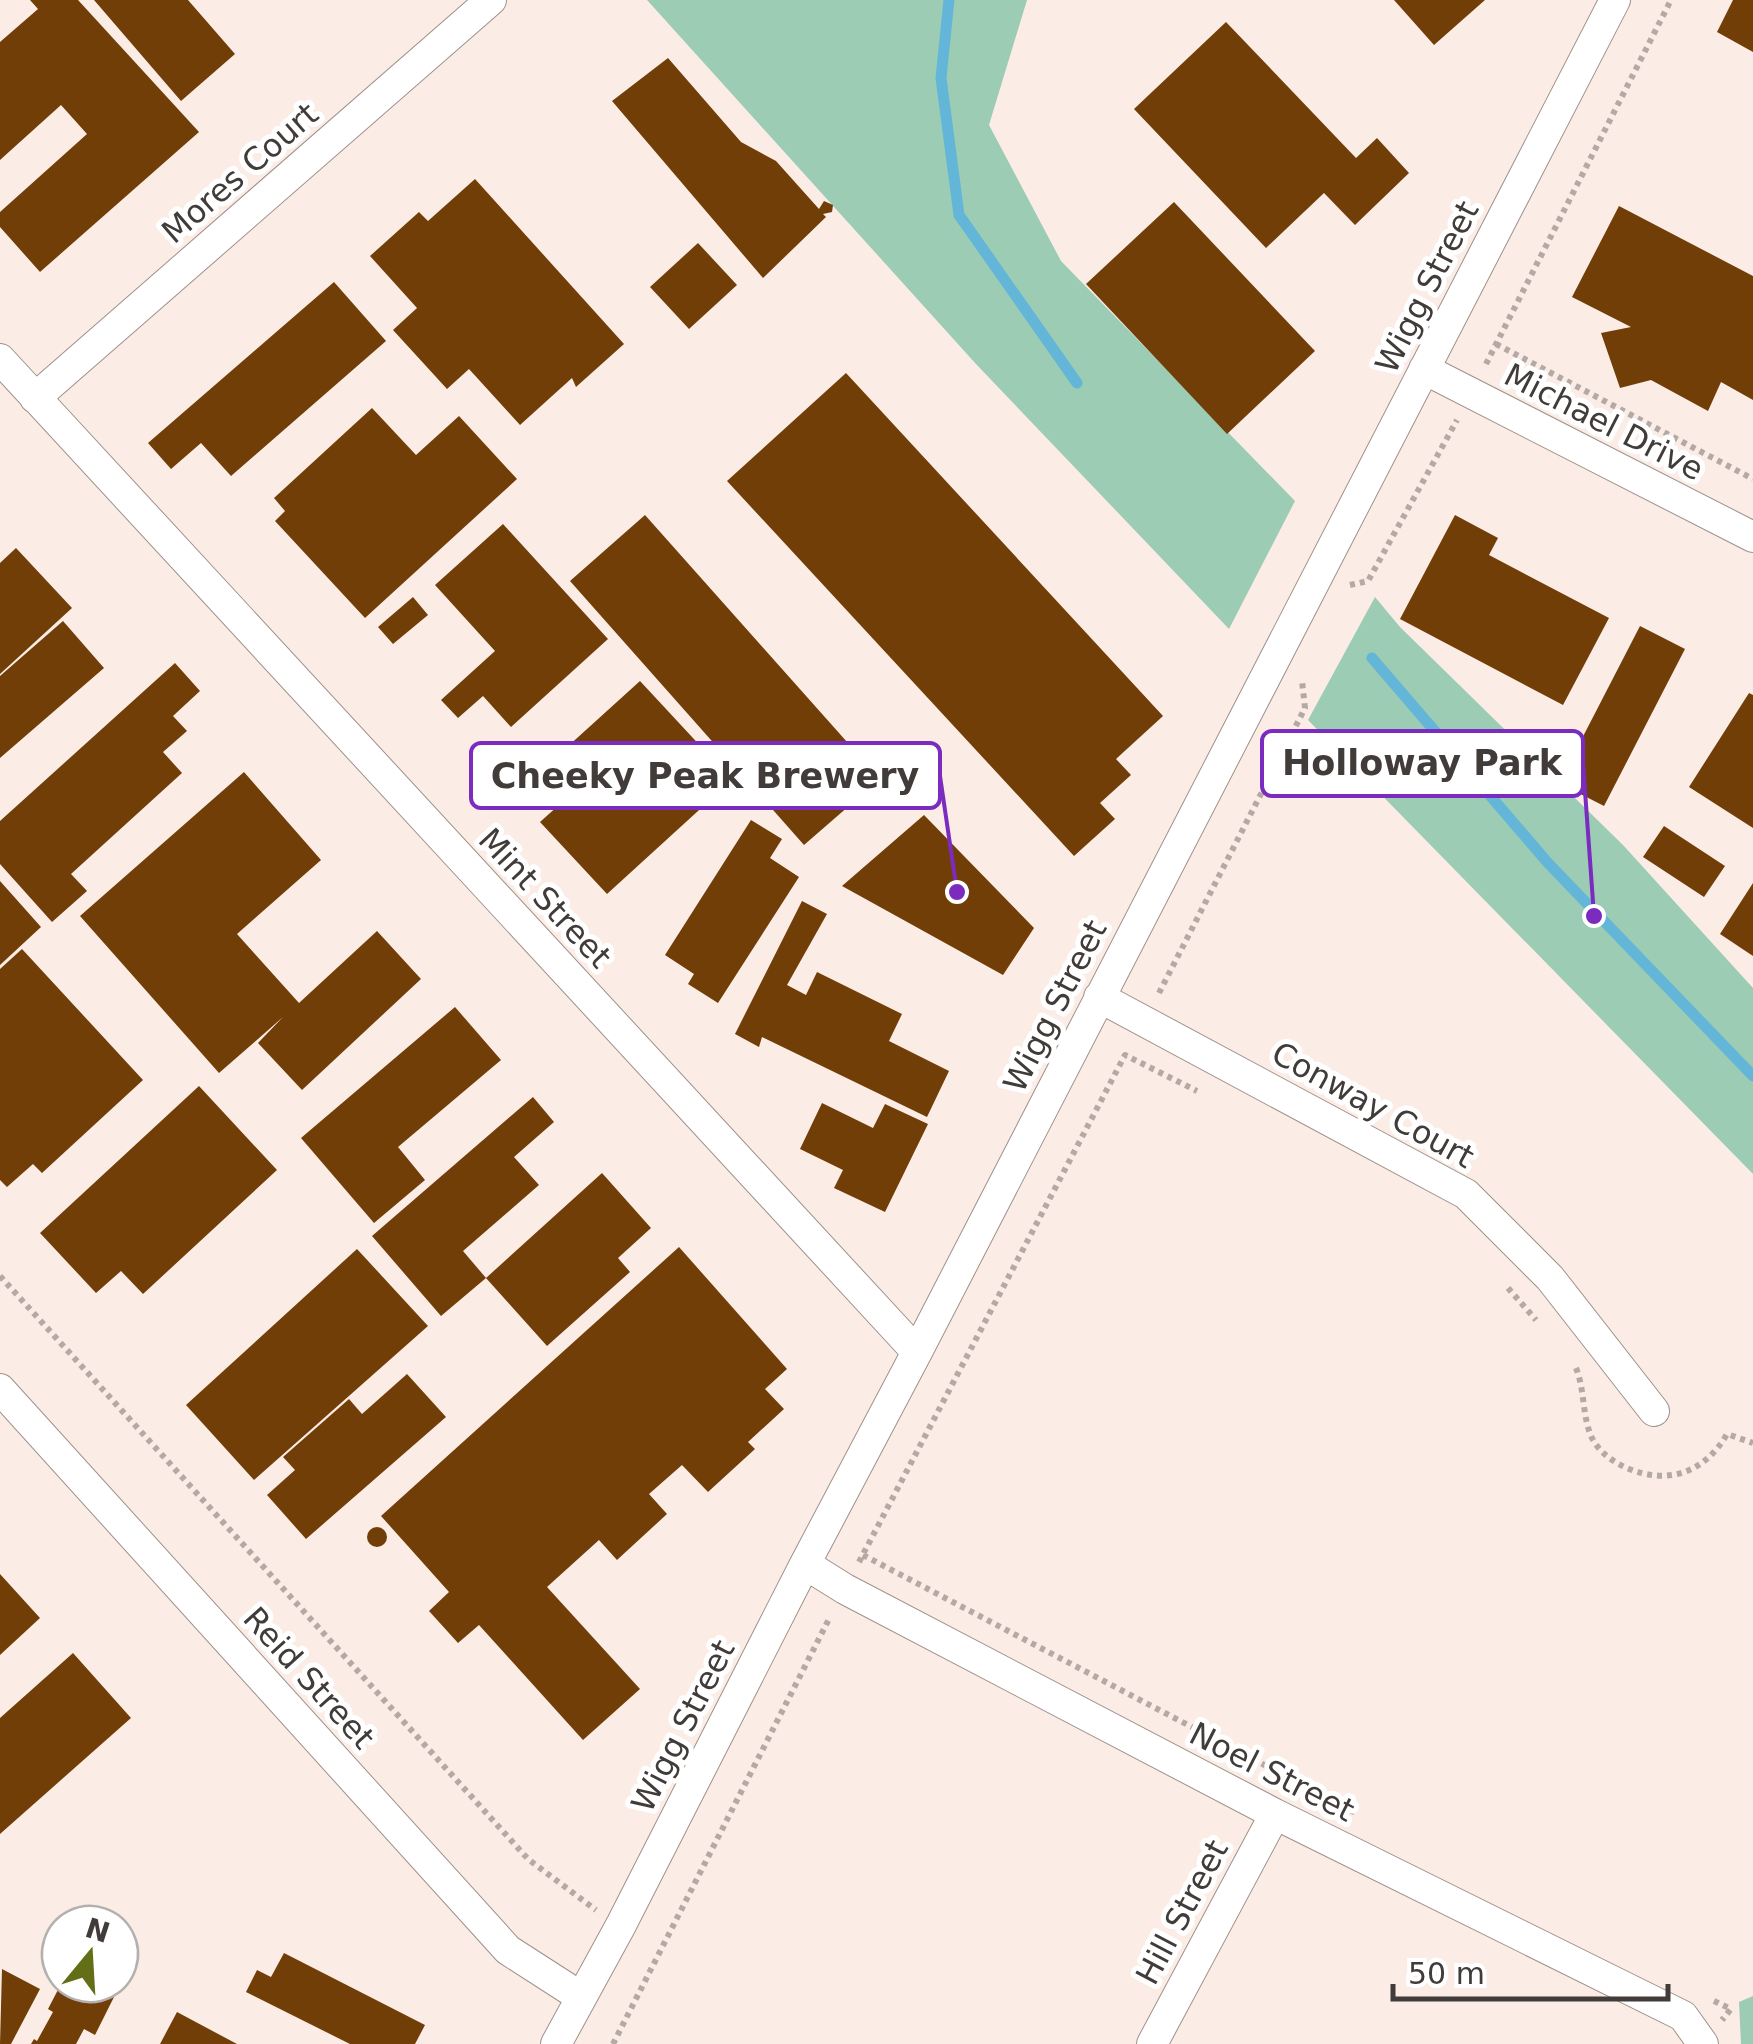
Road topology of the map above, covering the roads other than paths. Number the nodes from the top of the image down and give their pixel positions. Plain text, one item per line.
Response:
1 (491, 0) edge
2 (1615, 0) edge
3 (0, 360) edge
4 (1424, 369) junction
5 (35, 398) junction
6 (1753, 536) edge
7 (1099, 997) junction
8 (917, 1352) junction
9 (0, 1389) edge
10 (1654, 1411) dead end
11 (804, 1564) junction
12 (1275, 1814) junction
13 (581, 1996) junction
14 (556, 2044) edge
15 (1152, 2044) edge
16 (1704, 2044) edge

1 - 5 street, Mores Court
2 - 4 street, Wigg Street
3 - 5 street, Mint Street
4 - 6 street, Michael Drive
4 - 7 street, Wigg Street
5 - 8 street, Mint Street
7 - 8 street, Wigg Street
7 - 10 street, Conway Court
8 - 11 street, Wigg Street
9 - 13 street, Reid Street
11 - 12 street, Noel Street
11 - 13 street, Wigg Street
12 - 15 street, Hill Street
12 - 16 street, Noel Street
13 - 14 street, Wigg Street

